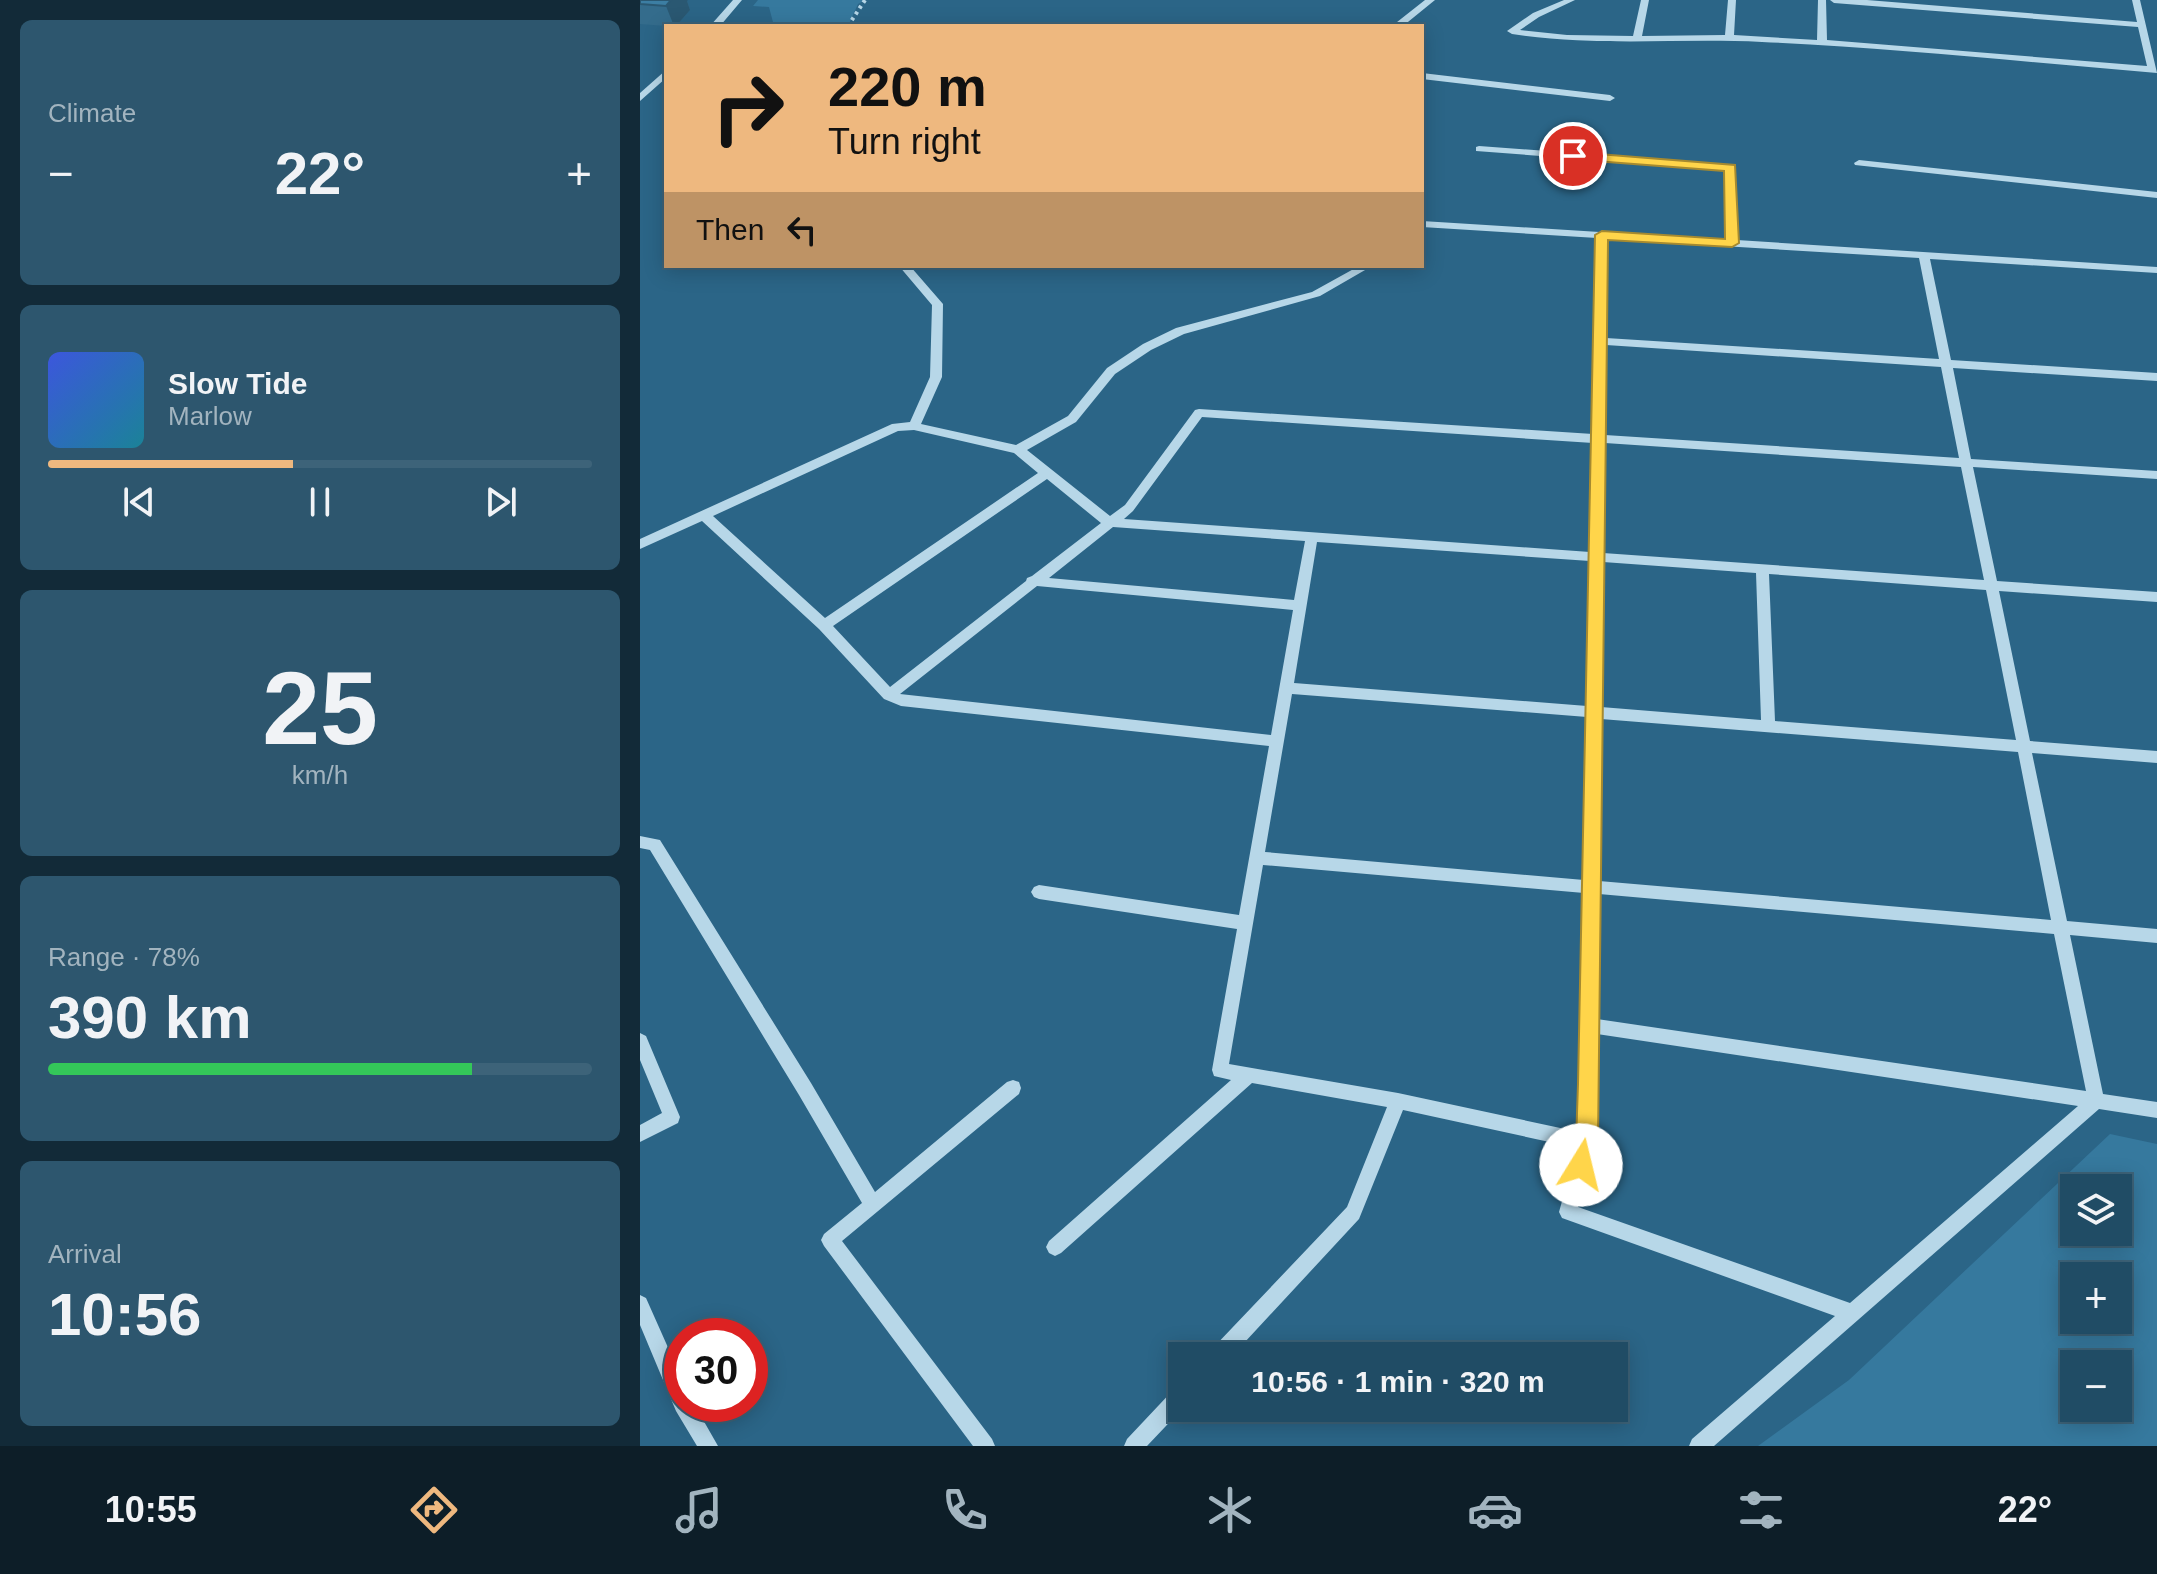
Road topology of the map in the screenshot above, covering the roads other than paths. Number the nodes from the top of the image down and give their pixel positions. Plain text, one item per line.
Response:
1 (738, 0) edge
2 (1431, 0) edge
3 (1571, 0) edge
4 (1645, 0) edge
5 (1732, 0) edge
6 (1822, 0) edge
7 (1834, 0) edge
8 (2136, 0) edge
9 (2157, 20) edge
10 (2141, 22) junction
11 (717, 24) edge
12 (1400, 24) edge
13 (1729, 38) junction
14 (1637, 39) junction
15 (1822, 43) junction
16 (2155, 70) edge
17 (664, 75) edge
18 (1424, 76) edge
19 (640, 98) edge
20 (1610, 98) dead end
21 (1479, 149) dead end
22 (1859, 163) dead end
23 (2157, 195) edge
24 (1424, 224) edge
25 (1602, 235) junction
26 (1732, 243) junction
27 (1924, 255) junction
28 (906, 268) edge
29 (1363, 268) edge
30 (2157, 270) edge
31 (1598, 341) junction
32 (1946, 364) junction
33 (2157, 377) edge
34 (914, 426) junction
35 (1597, 439) junction
36 (1018, 450) junction
37 (1966, 463) junction
38 (1047, 473) junction
39 (2157, 475) edge
40 (704, 515) junction
41 (1108, 522) junction
42 (1312, 536) junction
43 (640, 544) edge
44 (1595, 557) junction
45 (1762, 569) junction
46 (1032, 581) junction
47 (1991, 585) junction
48 (2157, 597) edge
49 (1300, 606) junction
50 (824, 625) junction
51 (1286, 688) junction
52 (889, 695) junction
53 (1594, 713) junction
54 (1768, 726) junction
55 (1276, 741) junction
56 (2024, 747) junction
57 (2157, 757) edge
58 (640, 842) edge
59 (1257, 858) junction
60 (1591, 887) junction
61 (1039, 892) dead end
62 (1245, 923) junction
63 (2061, 928) junction
64 (2157, 936) edge
65 (1590, 1025) junction
66 (640, 1041) edge
67 (1249, 1075) junction
68 (1013, 1088) dead end
69 (1398, 1101) junction
70 (2096, 1101) junction
71 (2157, 1110) edge
72 (640, 1134) edge
73 (1587, 1142) junction
74 (873, 1205) junction
75 (1055, 1247) dead end
76 (640, 1304) edge
77 (1850, 1312) junction
78 (1232, 1342) edge
79 (664, 1359) edge
80 (1168, 1410) edge
81 (694, 1422) edge
82 (708, 1446) edge
83 (985, 1446) edge
84 (1134, 1446) edge
85 (1699, 1446) edge

1 - 11 street
2 - 12 street
3 - 14 street
4 - 14 street
5 - 13 street
6 - 15 street
7 - 10 street
8 - 10 street
9 - 10 street
10 - 16 street
13 - 14 street
13 - 15 street
15 - 16 street
17 - 19 street
18 - 20 street
21 - 26 street
22 - 23 street
24 - 25 street
25 - 26 street
25 - 31 street
26 - 27 street
27 - 30 street
27 - 32 street
28 - 34 street
29 - 36 street
31 - 32 street
31 - 35 street
32 - 33 street
32 - 37 street
34 - 36 street
34 - 40 street
35 - 37 street
35 - 41 street
35 - 44 street
36 - 38 street
37 - 39 street
37 - 47 street
38 - 41 street
38 - 50 street
40 - 43 street
40 - 50 street
41 - 42 street
41 - 46 street
42 - 44 street
42 - 49 street
44 - 45 street
44 - 53 street
45 - 47 street
45 - 54 street
46 - 49 street
46 - 52 street
47 - 48 street
47 - 56 street
49 - 51 street
50 - 52 street
51 - 53 street
51 - 55 street
52 - 55 street
53 - 54 street
53 - 60 street
54 - 56 street
55 - 59 street
56 - 57 street
56 - 63 street
58 - 74 street
59 - 60 street
59 - 62 street
60 - 63 street
60 - 65 street
61 - 62 street
62 - 67 street
63 - 64 street
63 - 70 street
65 - 70 street
65 - 73 street
66 - 72 street
67 - 69 street
67 - 75 street
68 - 74 street
69 - 73 street
69 - 78 street
70 - 71 street
70 - 77 street
73 - 77 street
74 - 83 street
76 - 79 street
77 - 85 street
80 - 84 street
81 - 82 street

